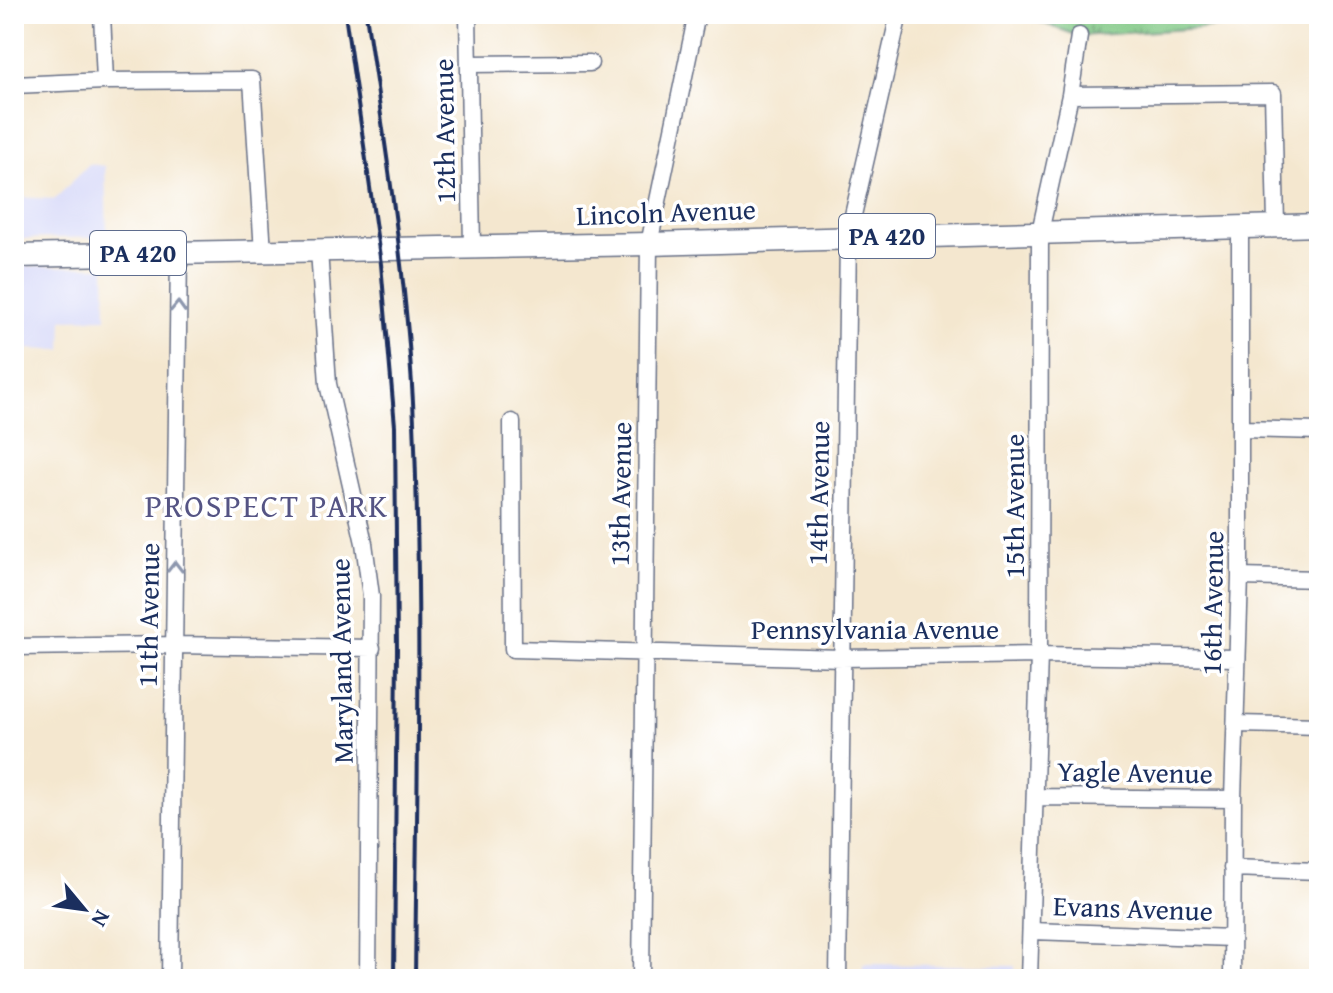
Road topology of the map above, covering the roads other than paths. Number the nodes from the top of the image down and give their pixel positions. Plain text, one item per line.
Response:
1 (102, 14) edge
2 (468, 14) edge
3 (697, 14) edge
4 (893, 15) edge
5 (1079, 36) dead end
6 (590, 63) dead end
7 (469, 64) junction
8 (105, 81) junction
9 (14, 85) edge
10 (1070, 95) junction
11 (1276, 225) junction
12 (1319, 225) edge
13 (1240, 228) junction
14 (1040, 232) junction
15 (848, 237) junction
16 (649, 244) junction
17 (472, 247) junction
18 (319, 250) junction
19 (179, 252) junction
20 (263, 252) junction
21 (14, 256) edge
22 (512, 422) dead end
23 (1241, 429) junction
24 (1319, 431) edge
25 (1240, 577) junction
26 (1319, 579) edge
27 (174, 645) junction
28 (14, 647) edge
29 (372, 648) junction
30 (644, 653) junction
31 (1039, 655) junction
32 (842, 658) junction
33 (1237, 658) junction
34 (1237, 724) junction
35 (1319, 726) edge
36 (1037, 797) junction
37 (1233, 799) junction
38 (1232, 868) junction
39 (1319, 871) edge
40 (1032, 931) junction
41 (1232, 938) junction
42 (170, 979) edge
43 (368, 979) edge
44 (641, 979) edge
45 (838, 979) edge
46 (1029, 979) edge
47 (1232, 979) edge

1 - 8 street
2 - 7 street, 12th Avenue
3 - 16 street, 13th Avenue
4 - 15 street, 14th Avenue
5 - 10 street, 15th Avenue
6 - 7 street
7 - 17 street, 12th Avenue
8 - 9 street
8 - 20 street
10 - 11 street
10 - 14 street, 15th Avenue
11 - 12 main road, Lincoln Avenue / PA 420
11 - 13 main road, Lincoln Avenue / PA 420
13 - 14 main road, Lincoln Avenue / PA 420
13 - 23 street, 16th Avenue
14 - 15 main road, Lincoln Avenue / PA 420
14 - 31 street, 15th Avenue
15 - 16 main road, Lincoln Avenue / PA 420
15 - 32 street, 14th Avenue
16 - 17 main road, Lincoln Avenue / PA 420
16 - 30 street, 13th Avenue
17 - 18 main road, Lincoln Avenue / PA 420
18 - 20 main road, Lincoln Avenue / PA 420
18 - 29 street, Maryland Avenue
19 - 20 main road, Lincoln Avenue / PA 420
19 - 21 main road, Lincoln Avenue / PA 420
27 -> 19 street, 11th Avenue
22 - 30 street, Pennsylvania Avenue
23 - 24 street
23 - 25 street, 16th Avenue
25 - 26 street
25 - 33 street, 16th Avenue
27 - 28 street
27 - 29 street
27 - 42 street, 11th Avenue
29 - 43 street, Maryland Avenue
30 - 32 street, Pennsylvania Avenue
30 - 44 street, 13th Avenue
31 - 32 street, Pennsylvania Avenue
31 - 33 street, Pennsylvania Avenue
31 - 36 street, 15th Avenue
32 - 45 street, 14th Avenue
33 - 34 street, 16th Avenue
34 - 35 street, Yagle Avenue
34 - 37 street, 16th Avenue
36 - 37 street, Yagle Avenue
36 - 40 street, 15th Avenue
37 - 38 street, 16th Avenue
38 - 39 street, Evans Avenue
38 - 41 street, 16th Avenue
40 - 41 street, Evans Avenue
40 - 46 street, 15th Avenue
41 - 47 street, 16th Avenue

